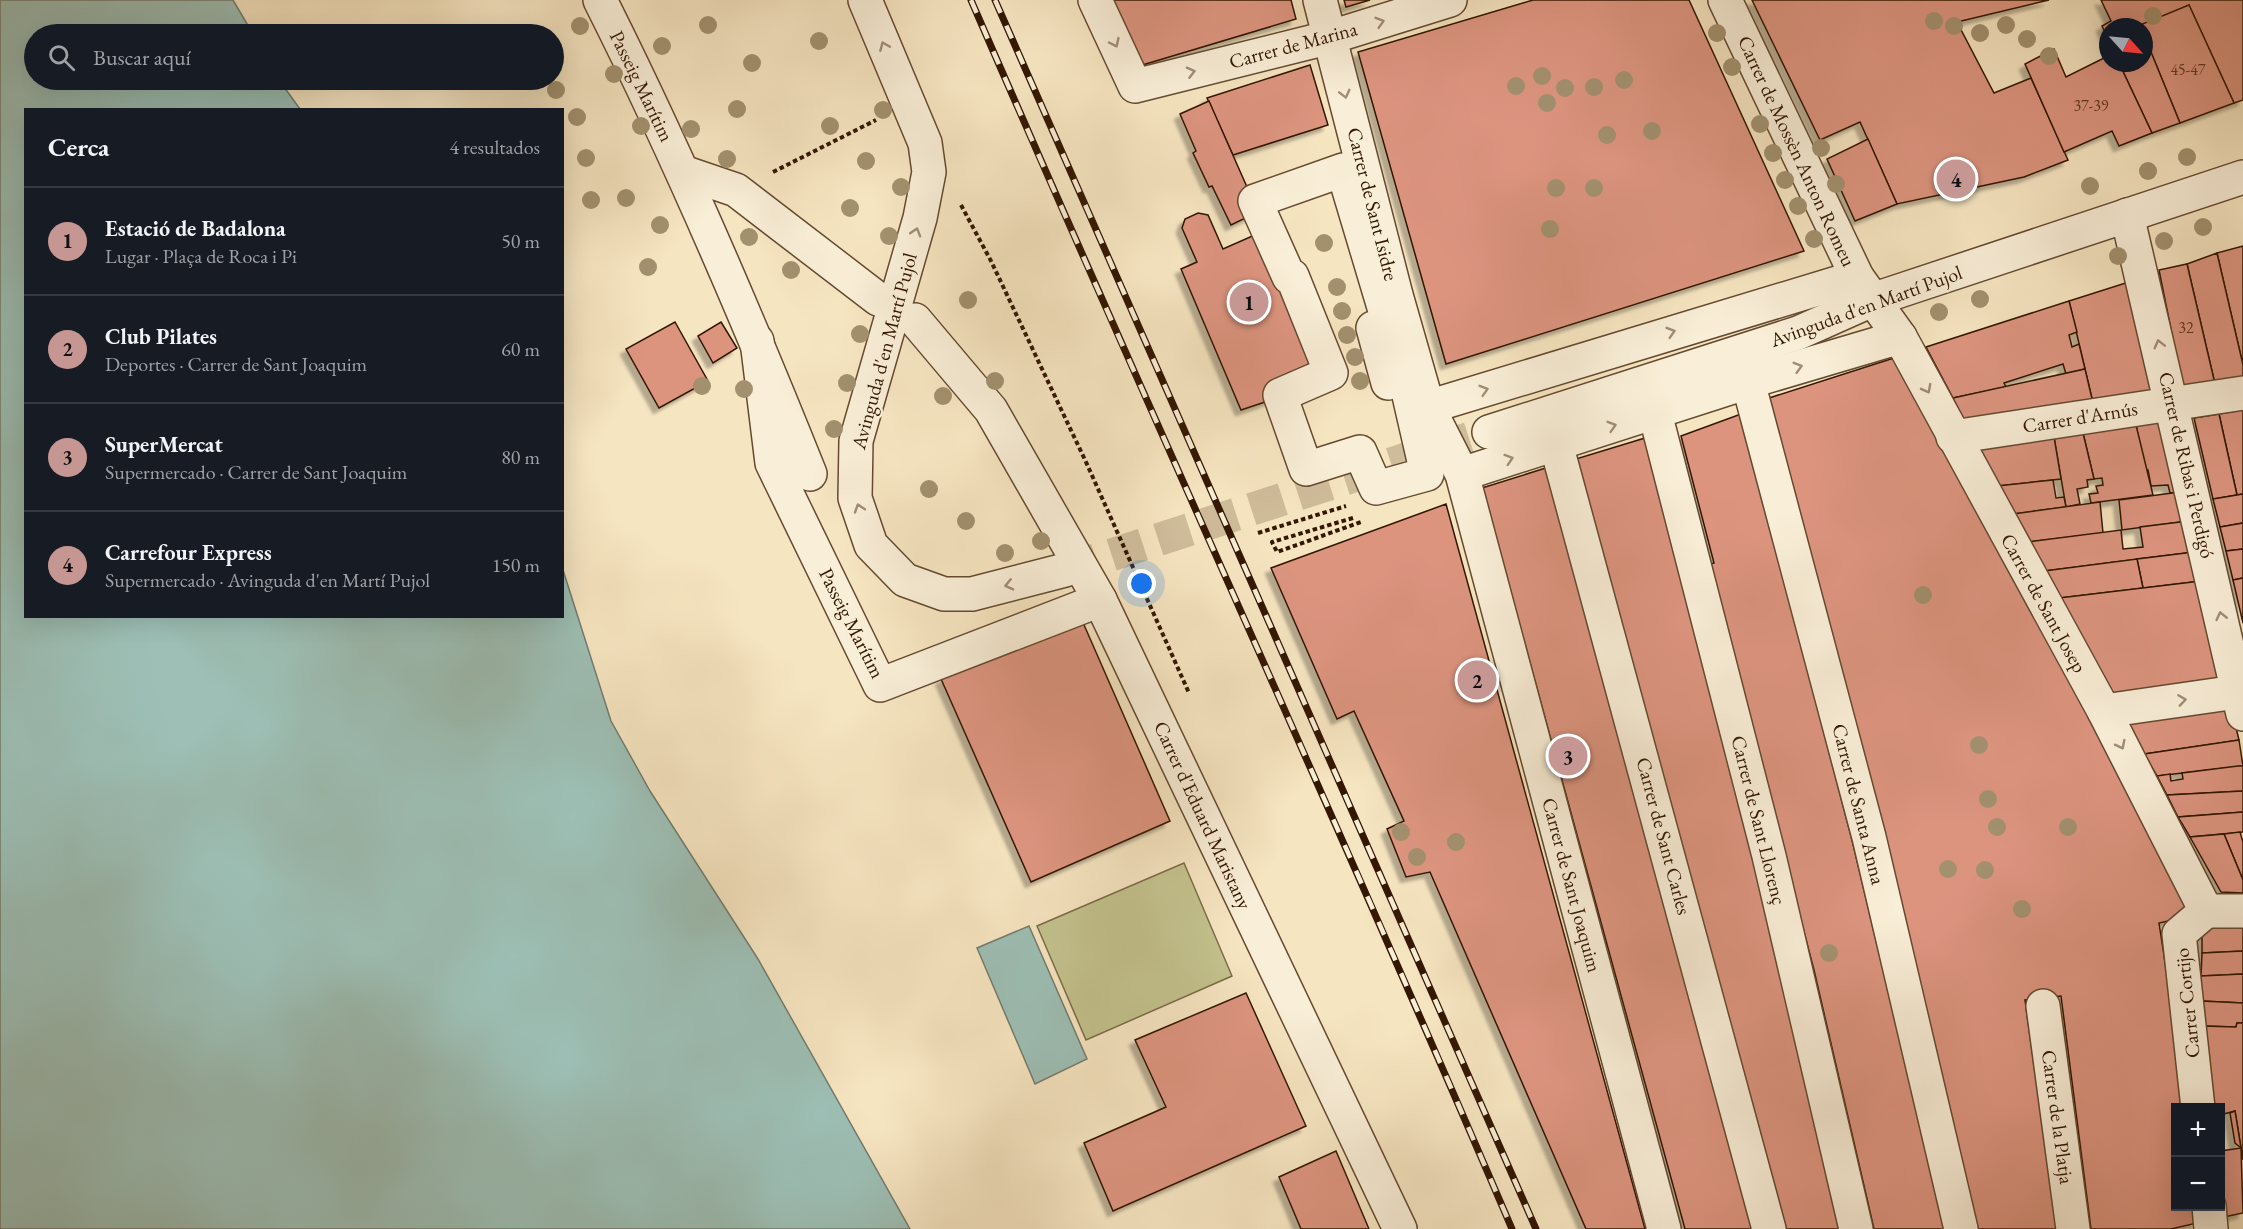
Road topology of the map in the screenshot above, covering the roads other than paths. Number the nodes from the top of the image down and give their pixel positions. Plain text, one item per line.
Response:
1 (600, 0) edge
2 (865, 0) edge
3 (1095, 0) edge
4 (1320, 0) edge
5 (1450, 0) edge
6 (1725, 0) edge
7 (1331, 37) junction
8 (683, 172) junction
9 (2243, 177) edge
10 (2127, 215) junction
11 (1267, 229) joint
12 (1864, 289) junction
13 (878, 299) dead end
14 (915, 320) dead end
15 (1900, 337) junction
16 (757, 341) junction
17 (1748, 382) junction
18 (2243, 393) edge
19 (2173, 403) junction
20 (1428, 407) junction
21 (1655, 412) junction
22 (1489, 432) tunnel mouth
23 (1953, 437) junction
24 (1556, 444) junction
25 (810, 474) dead end
26 (1462, 474) junction
27 (1065, 570) tunnel mouth
28 (1100, 600) junction
29 (2241, 699) edge
30 (2104, 711) junction
31 (2206, 911) junction
32 (2243, 911) edge
33 (2043, 1005) dead end
34 (2198, 1103) edge
35 (2209, 1211) edge
36 (1400, 1229) edge
37 (1664, 1229) edge
38 (1769, 1229) edge
39 (1856, 1229) edge
40 (1961, 1229) edge
41 (2073, 1229) edge
42 (2211, 1229) edge

1 - 8 street, Passeig Marítim
27 -> 2 street, Avinguda d'en Martí Pujol
3 -> 7 street, Carrer de Marina
4 - 7 street, Carrer de Sant Isidre
7 -> 5 street, Carrer de Marina
6 - 12 street, Carrer de Mossèn Anton Romeu
7 -> 20 street, Carrer de Sant Isidre
8 - 13 street
8 - 16 street, Passeig Marítim
9 - 10 street, Avinguda d'en Martí Pujol
10 - 12 street, Avinguda d'en Martí Pujol
19 -> 10 street, Carrer de Ribas i Perdigó
11 - 11 street
12 - 15 street, Carrer de Sant Josep
20 -> 12 street, Avinguda d'en Martí Pujol
12 - 22 street, Avinguda d'en Martí Pujol
14 - 28 street, Carrer d'Eduard Maristany
17 -> 15 street, Avinguda d'en Martí Pujol
15 -> 23 street, Carrer de Sant Josep
16 - 25 street, Passeig Marítim
16 - 28 street, Passeig Marítim
17 - 21 street, Avinguda d'en Martí Pujol
17 - 40 street, Carrer de Santa Anna
18 - 19 street, Carrer d'Arnús
19 - 23 street, Carrer d'Arnús
29 -> 19 street, Carrer de Ribas i Perdigó
20 - 26 street, Carrer de Sant Joaquim
24 -> 21 street, Avinguda d'en Martí Pujol
21 - 39 street, Carrer de Sant Llorenç
23 - 30 street, Carrer de Sant Josep
26 -> 24 street, Avinguda d'en Martí Pujol
24 - 38 street, Carrer de Sant Carles
26 - 37 street, Carrer de Sant Joaquim
28 - 36 street, Carrer d'Eduard Maristany
30 -> 29 street
30 -> 31 street, Carrer de Sant Josep
31 - 32 street
31 - 34 street, Carrer Cortijo
33 - 41 street, Carrer de la Platja
35 - 42 street

